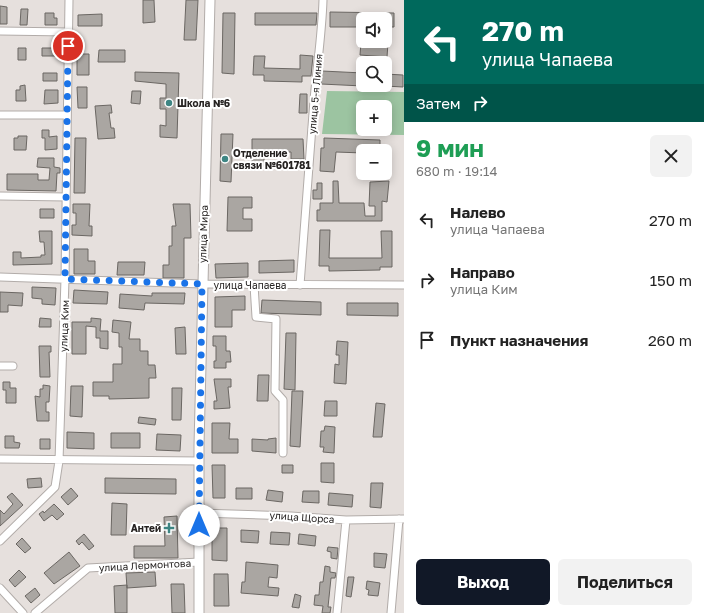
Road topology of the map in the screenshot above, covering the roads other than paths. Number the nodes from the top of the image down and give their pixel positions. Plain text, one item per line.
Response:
1 (69, 0) edge
2 (210, 0) edge
3 (323, 0) edge
4 (0, 31) edge
5 (68, 32) junction
6 (0, 115) edge
7 (67, 115) junction
8 (0, 196) edge
9 (66, 197) junction
10 (0, 277) edge
11 (65, 279) junction
12 (202, 284) junction
13 (254, 285) junction
14 (300, 285) junction
15 (404, 285) edge
16 (0, 366) edge
17 (13, 366) dead end
18 (283, 453) dead end
19 (0, 459) edge
20 (59, 460) junction
21 (199, 461) junction
22 (199, 513) junction
23 (402, 519) edge
24 (346, 520) junction
25 (0, 541) edge
26 (199, 562) junction
27 (0, 588) edge
28 (23, 613) edge
29 (35, 613) edge
30 (200, 613) edge
31 (337, 613) edge
32 (391, 613) edge

1 - 5 street, улица Ким
2 - 12 main road, улица Мира
3 - 14 street, улица 5-я Линия
4 - 5 street
5 - 7 street, улица Ким
6 - 7 street
7 - 9 street, улица Ким
8 - 9 street
9 - 11 street, улица Ким
10 - 11 street, улица Чапаева
11 - 12 street, улица Чапаева
11 - 20 street, улица Ким
12 - 13 street, улица Чапаева
12 - 21 main road, улица Мира
13 - 14 street, улица Чапаева
13 - 18 street
14 - 15 street, улица Чапаева
16 - 17 street
19 - 20 street
20 - 21 street
20 - 25 street, улица Ким
21 - 22 main road, улица Мира
22 - 24 street, улица Щорса
22 - 26 main road, улица Мира
23 - 24 street, улица Щорса
23 - 32 street
24 - 31 street
26 - 29 street, улица Лермонтова
26 - 30 main road, улица Мира
27 - 28 street

